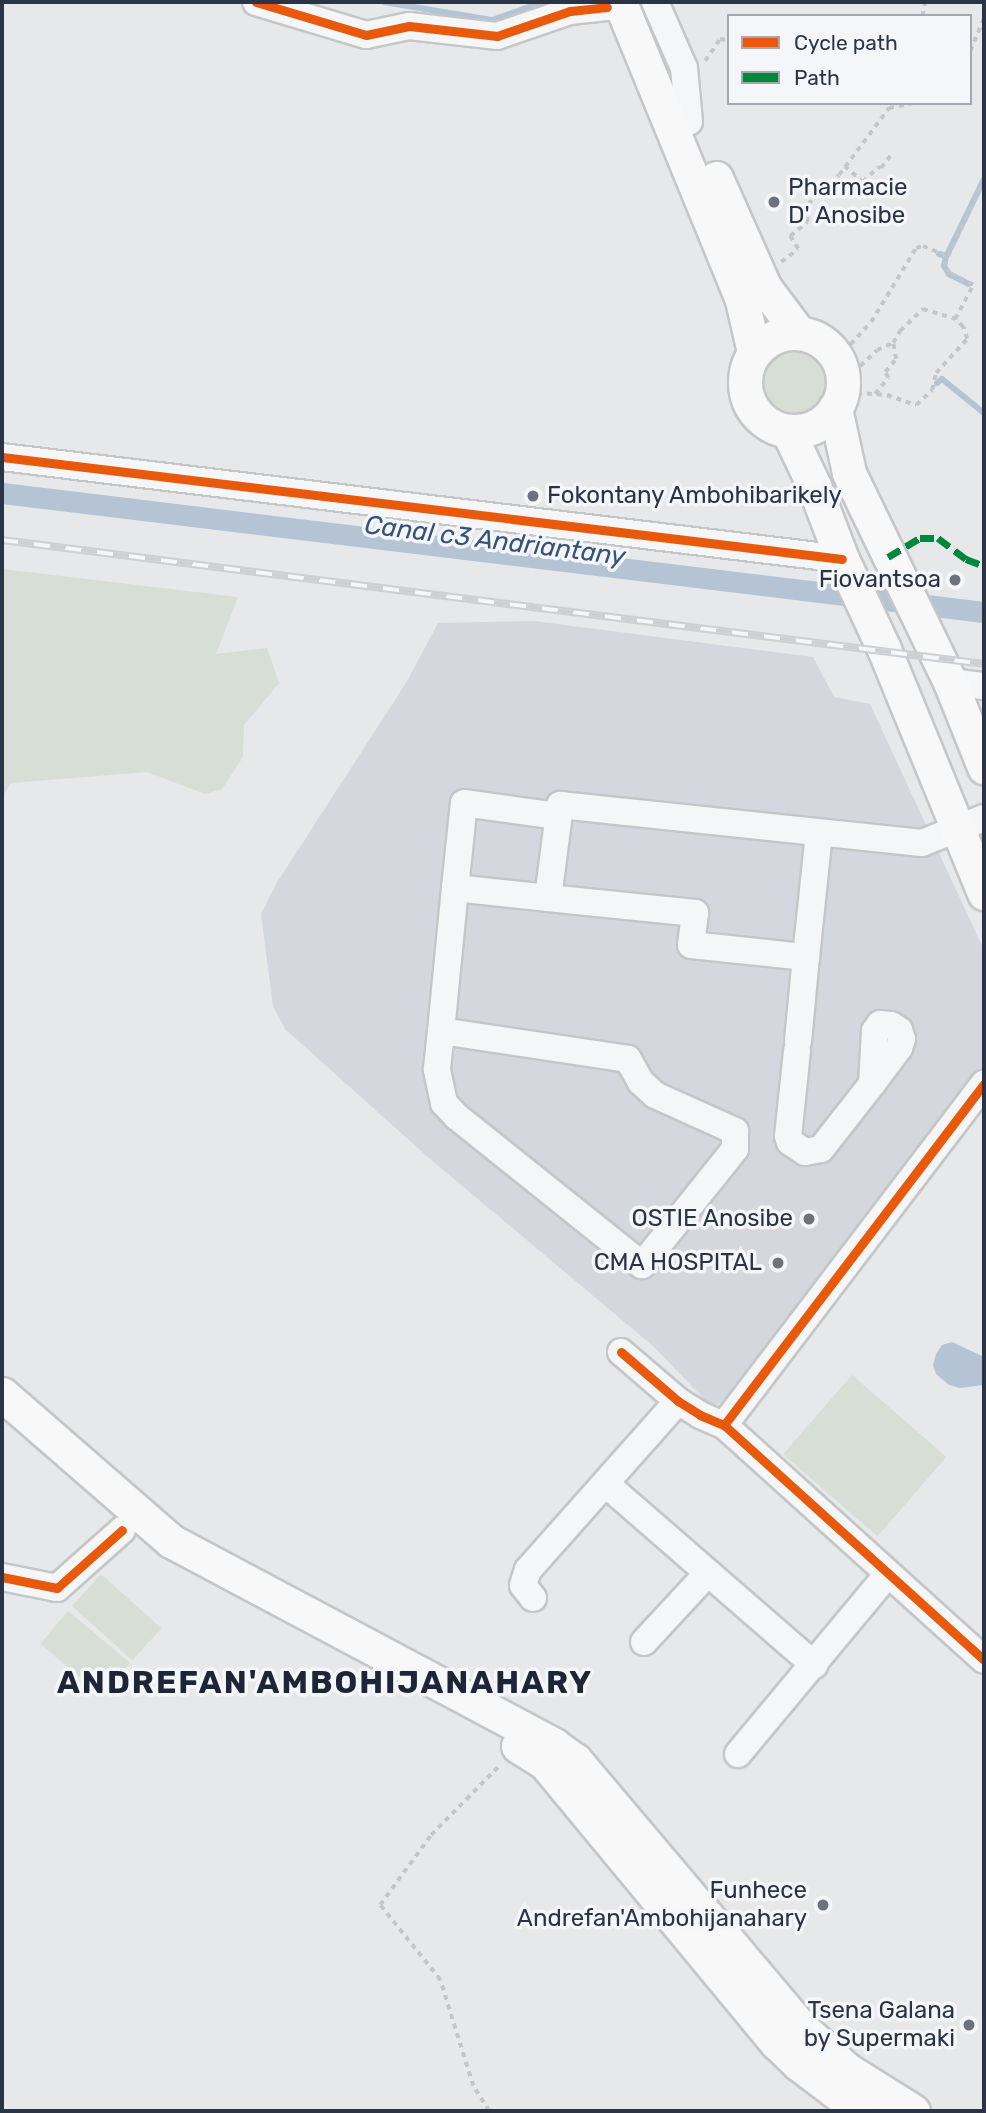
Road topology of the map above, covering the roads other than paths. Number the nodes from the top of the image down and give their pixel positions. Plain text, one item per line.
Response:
1 (256, 2) edge
2 (655, 2) edge
3 (617, 3) edge
4 (681, 126) junction
5 (798, 332) junction
6 (754, 352) junction
7 (839, 383) junction
8 (788, 430) junction
9 (2, 457) edge
10 (842, 559) junction
11 (950, 682) junction
12 (984, 686) edge
13 (984, 767) edge
14 (558, 816) junction
15 (971, 823) edge
16 (819, 834) junction
17 (455, 888) junction
18 (984, 893) edge
19 (548, 898) junction
20 (806, 957) junction
21 (441, 1031) junction
22 (872, 1084) dead end
23 (984, 1084) edge
24 (621, 1352) dead end
25 (2, 1394) edge
26 (678, 1401) junction
27 (2, 1425) edge
28 (724, 1425) junction
29 (606, 1484) junction
30 (121, 1519) junction
31 (708, 1573) junction
32 (888, 1574) junction
33 (2, 1577) edge
34 (533, 1598) dead end
35 (644, 1642) dead end
36 (984, 1660) edge
37 (814, 1665) junction
38 (738, 1754) dead end
39 (837, 2077) junction
40 (861, 2111) edge
41 (913, 2111) edge

1 - 3 street
2 - 4 street
3 - 4 main road
4 - 5 main road
4 - 6 main road
5 - 6 main road
5 - 7 main road
6 - 8 main road
7 - 8 main road
7 - 11 main road
8 - 10 main road
9 - 10 street
10 - 15 main road
11 - 12 street
11 - 13 main road
14 - 16 street
14 - 17 street
14 - 19 street
15 - 16 street
15 - 18 main road
16 - 20 street
17 - 19 street
17 - 21 street
19 - 20 street
20 - 22 street
21 - 21 street
23 - 28 street
24 - 26 street
25 - 30 main road
26 - 28 street
26 - 29 street
27 - 30 main road
28 - 32 street
29 - 31 street
29 - 34 street
30 - 33 street
30 - 39 main road
30 - 39 main road
31 - 35 street
31 - 37 street
32 - 36 street
32 - 37 street
37 - 38 street
39 - 40 main road
39 - 41 main road

